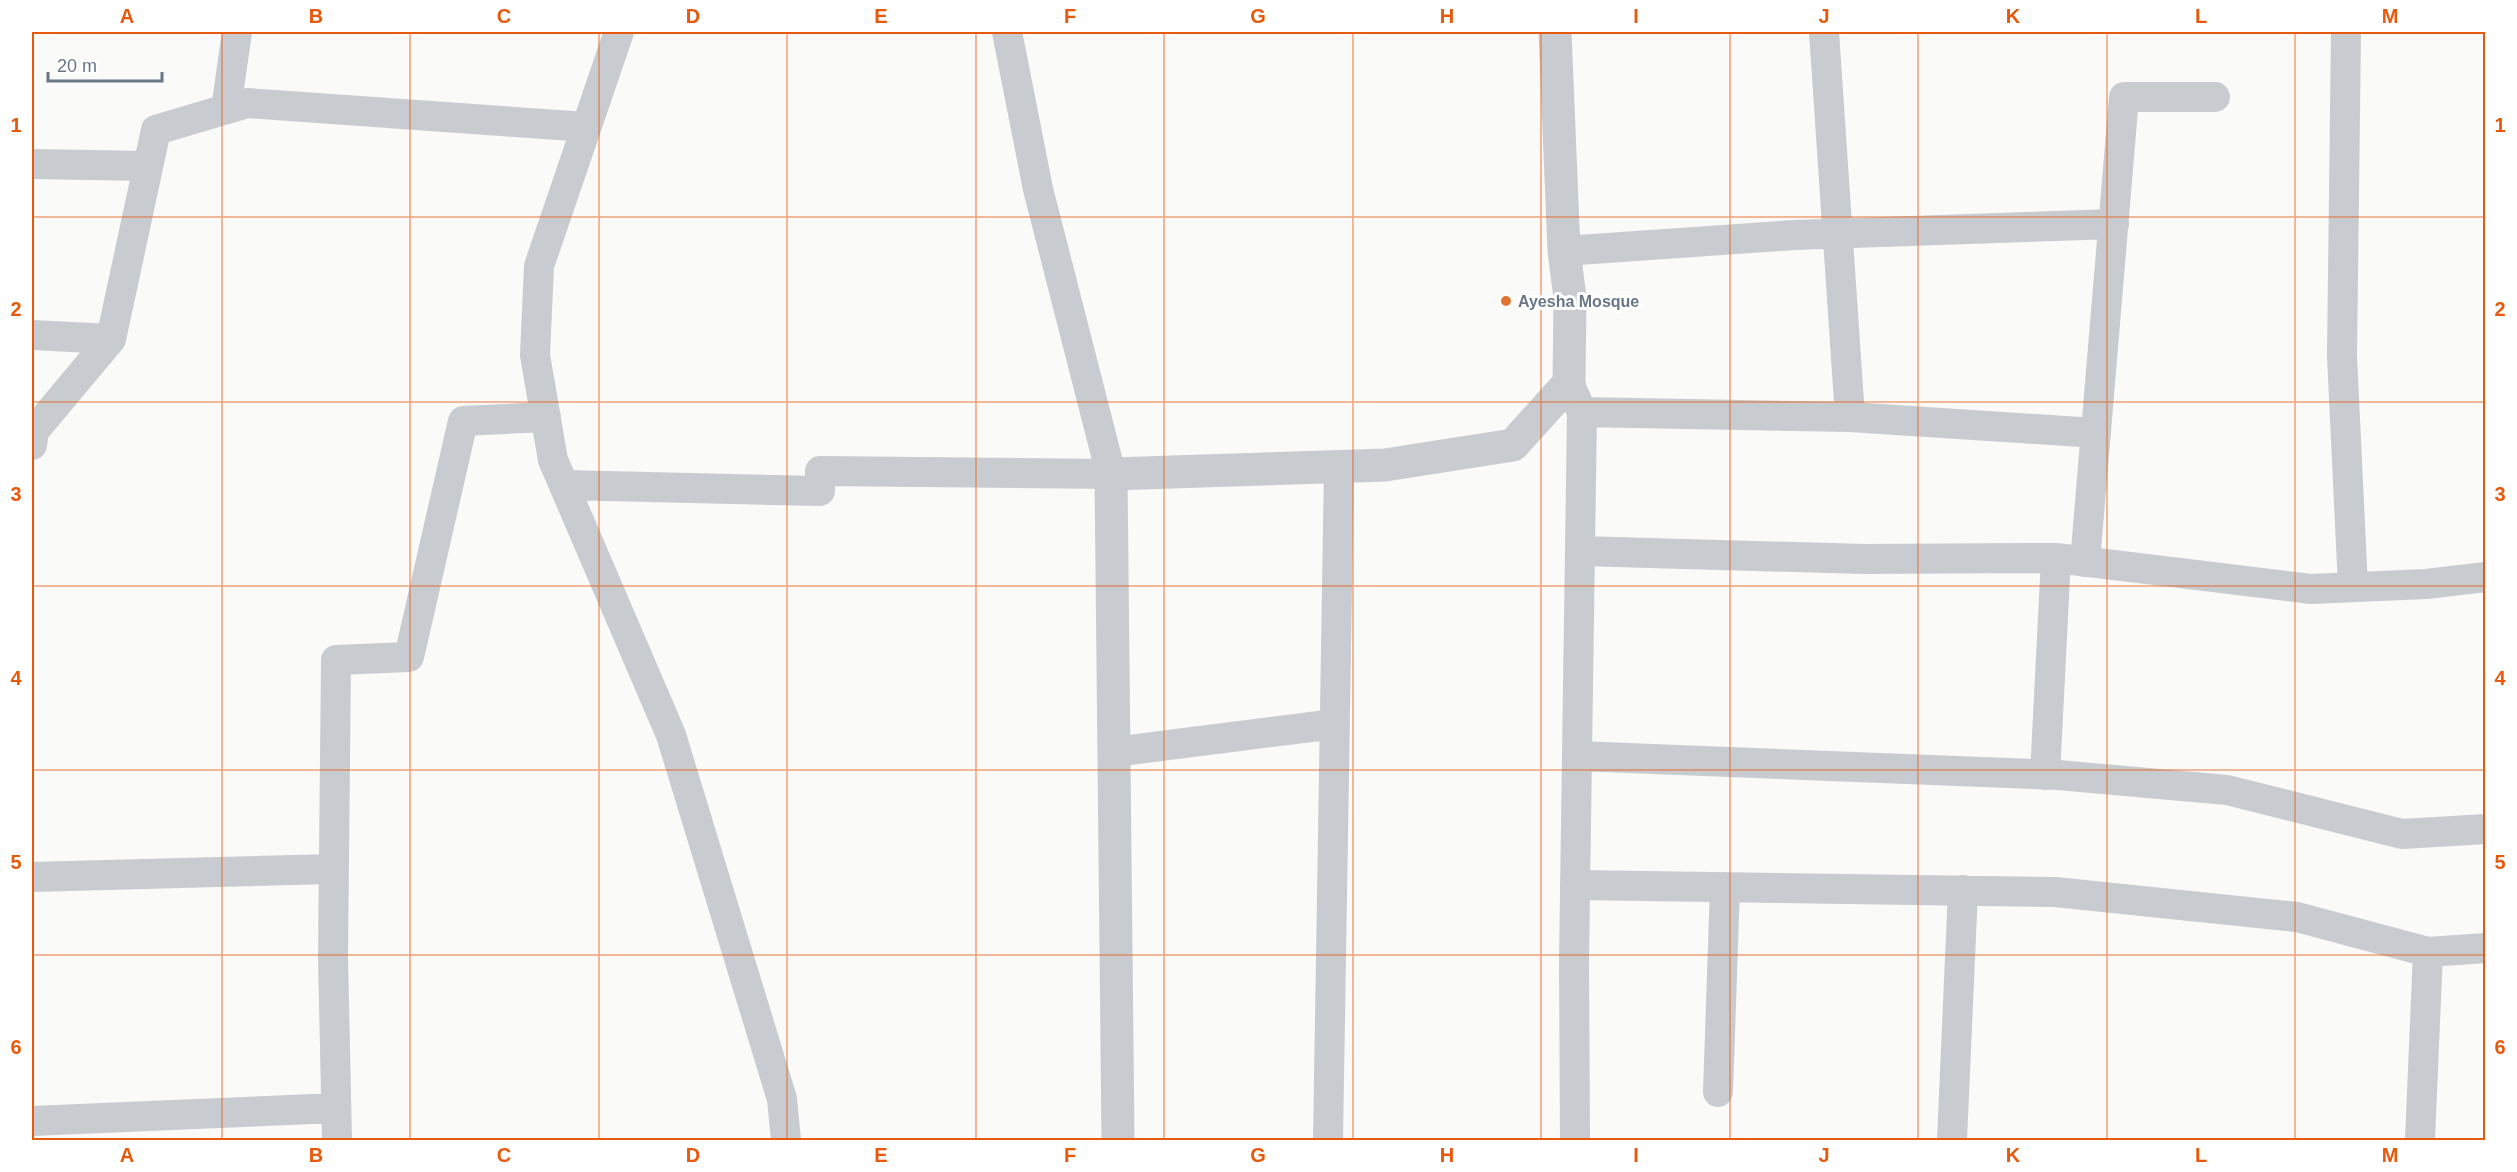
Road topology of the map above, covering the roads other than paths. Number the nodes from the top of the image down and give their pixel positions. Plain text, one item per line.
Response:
1 (237, 32) edge
2 (619, 32) edge
3 (1007, 32) edge
4 (1555, 32) edge
5 (1824, 32) edge
6 (2346, 32) edge
7 (2216, 97) dead end
8 (226, 109) junction
9 (586, 127) junction
10 (32, 164) edge
11 (148, 165) junction
12 (2114, 224) junction
13 (1836, 234) junction
14 (1564, 251) junction
15 (32, 335) edge
16 (111, 339) junction
17 (1569, 383) junction
18 (1582, 412) junction
19 (546, 417) junction
20 (1850, 417) junction
21 (2096, 433) junction
22 (32, 445) edge
23 (1339, 467) junction
24 (1111, 474) junction
25 (564, 485) junction
26 (1580, 551) junction
27 (2071, 560) junction
28 (2486, 577) edge
29 (2353, 587) junction
30 (1335, 724) junction
31 (1114, 752) junction
32 (1577, 756) junction
33 (2045, 775) junction
34 (2486, 829) edge
35 (334, 868) junction
36 (32, 877) edge
37 (1575, 885) junction
38 (1725, 887) junction
39 (1963, 890) junction
40 (2486, 948) edge
41 (2428, 952) junction
42 (1718, 1092) dead end
43 (336, 1108) junction
44 (32, 1121) edge
45 (337, 1140) edge
46 (786, 1140) edge
47 (1118, 1140) edge
48 (1328, 1140) edge
49 (1575, 1140) edge
50 (1952, 1140) edge
51 (2420, 1140) edge

1 - 8 street
2 - 9 street
3 - 24 street
4 - 14 street
5 - 13 street
6 - 29 street
7 - 12 street
8 - 9 street
8 - 11 street
9 - 19 street
10 - 11 street
11 - 16 street
12 - 13 street
12 - 21 street
13 - 14 street
13 - 20 street
14 - 17 street
15 - 16 street
16 - 22 street
17 - 18 street
17 - 23 street
18 - 20 street
18 - 26 street
19 - 25 street
19 - 35 street
20 - 21 street
21 - 27 street
23 - 24 street
23 - 30 street
24 - 25 street
24 - 31 street
25 - 46 street
26 - 27 street
26 - 32 street
27 - 29 street
27 - 33 street
28 - 29 street
30 - 31 street
30 - 48 street
31 - 47 street
32 - 33 street
32 - 37 street
33 - 34 street
35 - 36 street
35 - 43 street
37 - 38 street
37 - 49 street
38 - 39 street
38 - 42 street
39 - 41 street
39 - 50 street
40 - 41 street
41 - 51 street
43 - 44 street
43 - 45 street

